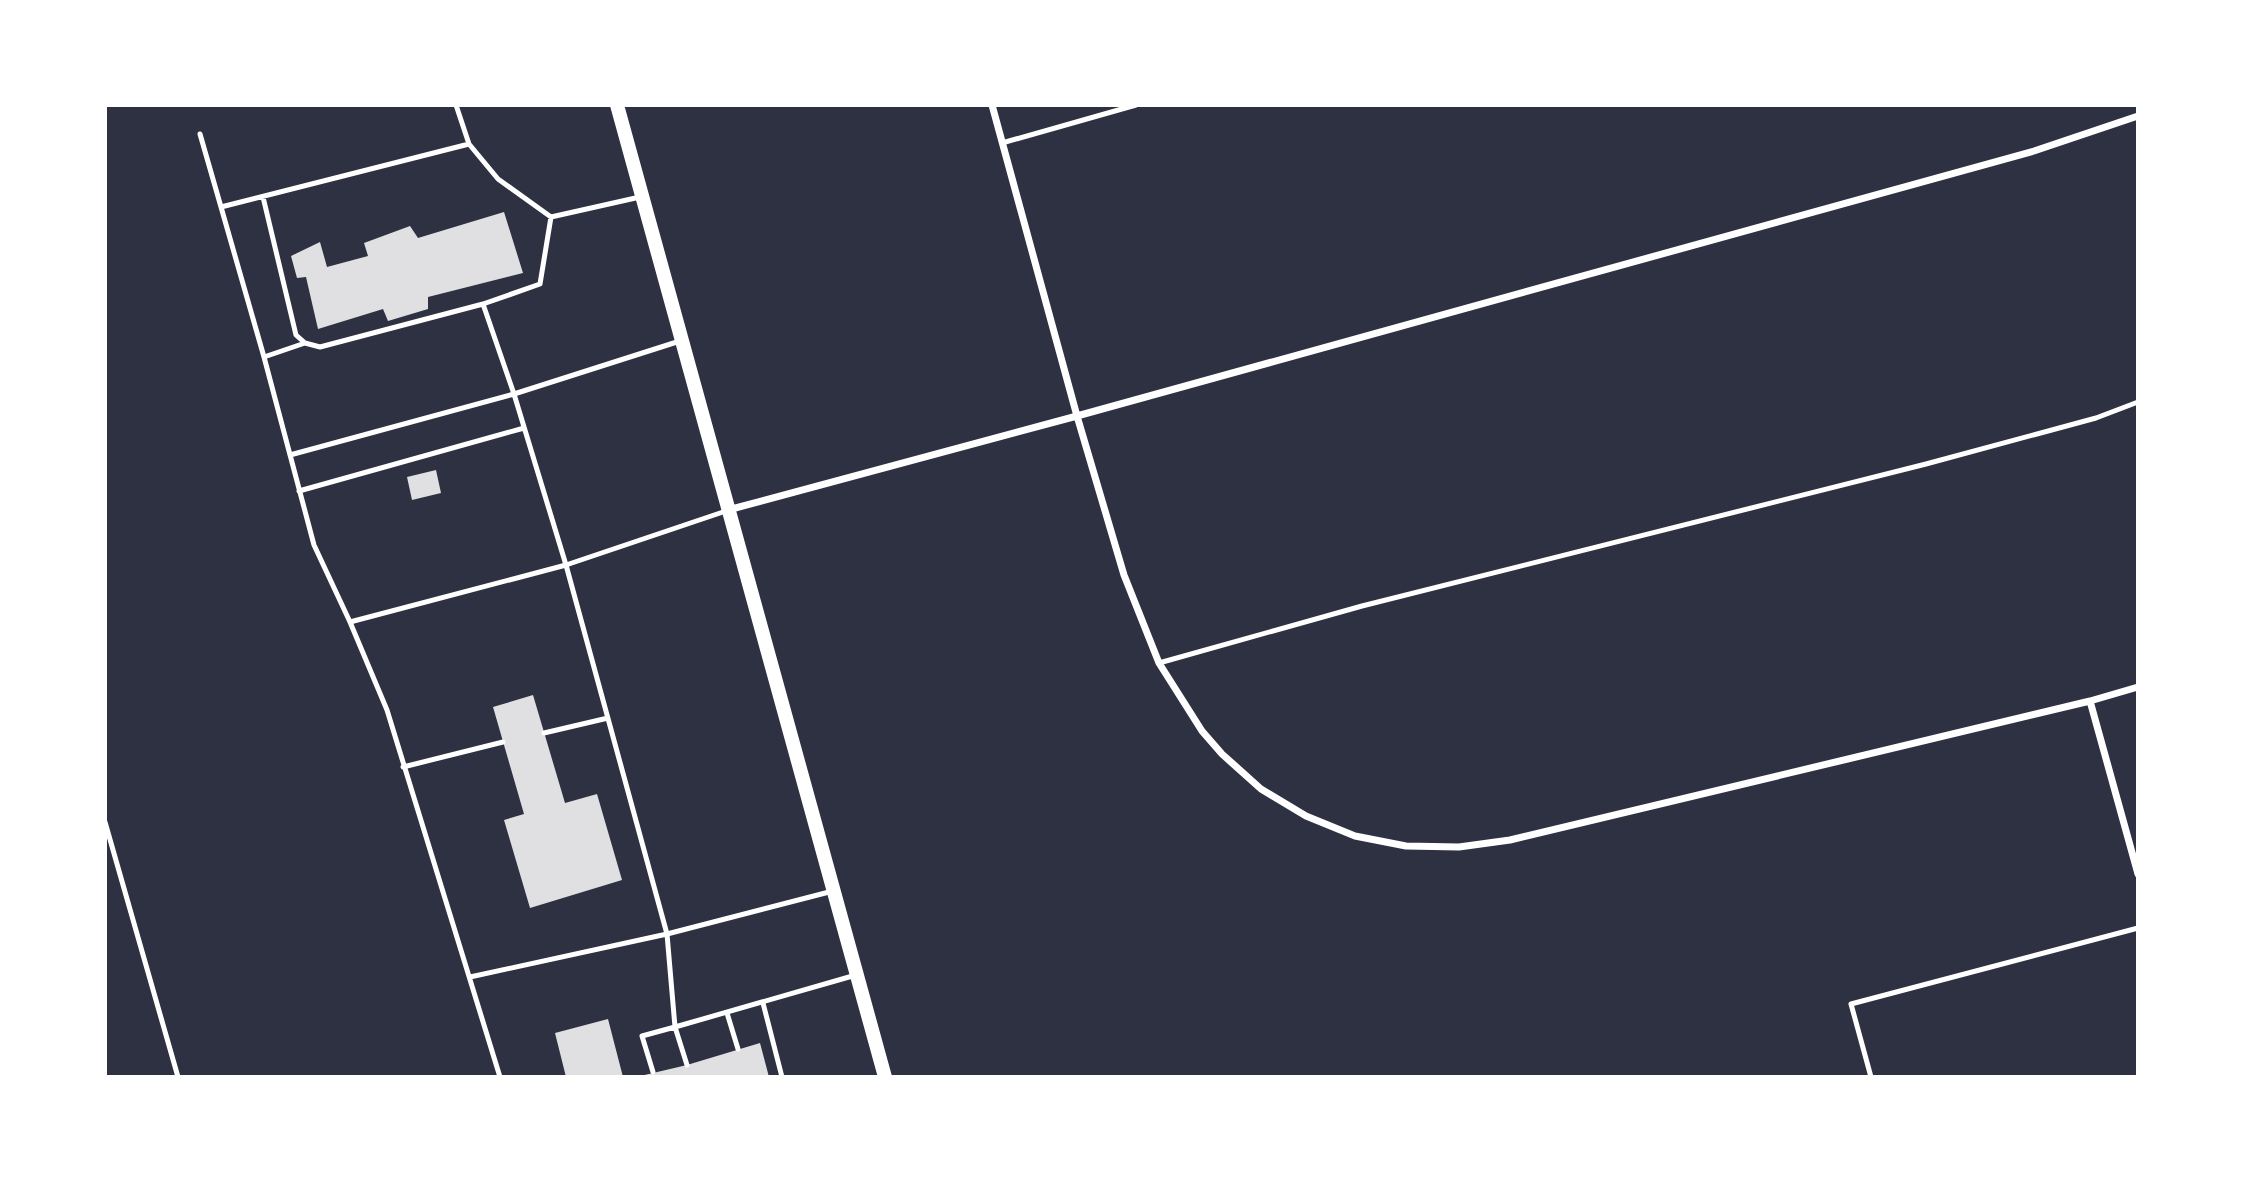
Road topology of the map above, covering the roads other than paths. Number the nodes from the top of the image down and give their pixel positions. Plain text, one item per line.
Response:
1 (456, 105) edge
2 (617, 105) edge
3 (992, 105) edge
4 (1136, 105) edge
5 (2138, 116) edge
6 (200, 134) dead end
7 (1002, 143) junction
8 (469, 144) junction
9 (263, 197) junction
10 (642, 197) junction
11 (221, 207) junction
12 (551, 217) junction
13 (483, 303) junction
14 (682, 340) junction
15 (305, 343) junction
16 (264, 357) junction
17 (514, 394) junction
18 (2138, 401) edge
19 (1077, 416) junction
20 (524, 428) junction
21 (290, 456) junction
22 (299, 491) junction
23 (728, 510) junction
24 (566, 565) junction
25 (350, 622) junction
26 (1159, 663) junction
27 (2138, 687) edge
28 (2091, 701) junction
29 (608, 718) junction
30 (544, 733) dead end
31 (503, 742) dead end
32 (403, 768) junction
33 (105, 822) edge
34 (2138, 874) edge
35 (833, 891) junction
36 (2138, 928) edge
37 (667, 934) junction
38 (856, 975) junction
39 (470, 977) junction
40 (763, 1003) junction
41 (727, 1013) junction
42 (675, 1027) junction
43 (738, 1049) dead end
44 (687, 1065) dead end
45 (653, 1072) dead end
46 (178, 1077) edge
47 (500, 1077) edge
48 (782, 1077) edge
49 (885, 1077) edge
50 (1871, 1077) edge

1 - 8 lane
2 - 10 main road
3 - 7 street
4 - 7 lane
5 - 19 street
6 - 11 lane
7 - 19 street
8 - 9 lane
8 - 12 lane
9 - 11 lane
9 - 15 lane
10 - 12 lane
10 - 14 main road
11 - 16 lane
12 - 13 lane
13 - 15 lane
13 - 17 lane
14 - 17 lane
14 - 23 main road
15 - 16 lane
16 - 21 lane
17 - 20 lane
17 - 21 lane
18 - 26 lane
19 - 23 street
19 - 26 street
20 - 22 lane
20 - 24 lane
21 - 22 lane
22 - 25 lane
23 - 24 lane
23 - 35 main road
24 - 25 lane
24 - 29 lane
25 - 32 lane
26 - 28 street
27 - 28 street
28 - 34 street
29 - 30 lane
29 - 37 lane
31 - 32 lane
32 - 39 lane
33 - 46 lane
35 - 37 lane
35 - 38 main road
36 - 50 lane
37 - 39 lane
37 - 42 lane
38 - 40 lane
38 - 49 main road
39 - 47 lane
40 - 41 lane
40 - 48 lane
41 - 42 lane
41 - 43 lane
42 - 44 lane
42 - 45 lane

